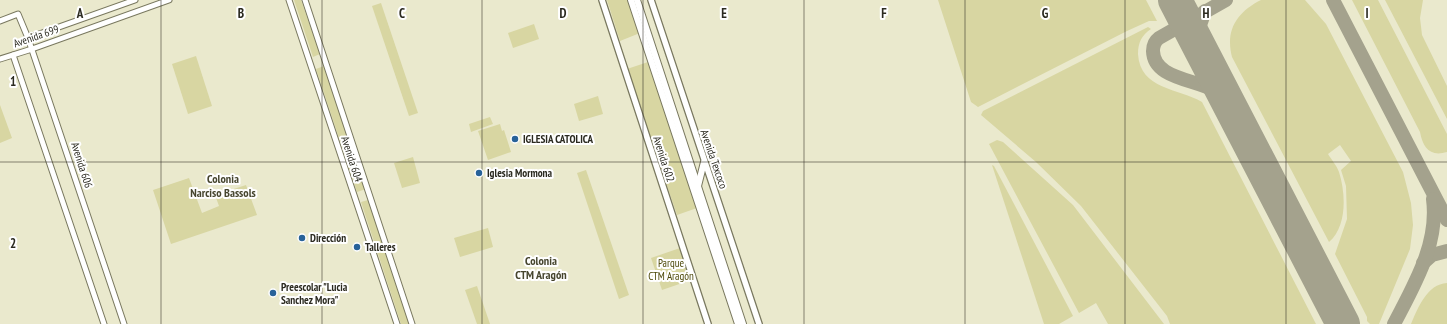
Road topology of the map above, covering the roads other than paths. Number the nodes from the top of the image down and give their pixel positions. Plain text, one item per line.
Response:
1 (135, 0) edge
2 (169, 0) edge
3 (289, 0) edge
4 (305, 0) edge
5 (602, 0) edge
6 (631, 0) edge
7 (637, 0) edge
8 (651, 0) edge
9 (0, 21) edge
10 (28, 38) junction
11 (32, 49) junction
12 (13, 55) junction
13 (0, 59) edge
14 (704, 162) junction
15 (698, 186) junction
16 (104, 324) edge
17 (124, 324) edge
18 (397, 324) edge
19 (412, 324) edge
20 (708, 324) edge
21 (738, 324) edge
22 (743, 324) edge
23 (759, 324) edge

1 - 10 street, Avenida 699
2 - 11 street, Avenida 699
3 - 18 street, Avenida 604
4 - 19 street, Avenida 604
5 - 20 main road, Avenida 602
6 - 21 main road, Avenida 602
7 - 15 main road
8 - 14 main road, Avenida Texcoco
9 - 10 street, Avenida 606
10 - 11 street, Avenida 606
11 - 12 street, Avenida 699
11 - 17 street, Avenida 606
12 - 13 street, Avenida 699
12 - 16 street
14 - 15 main road
14 - 23 main road, Avenida Texcoco
15 - 22 main road

